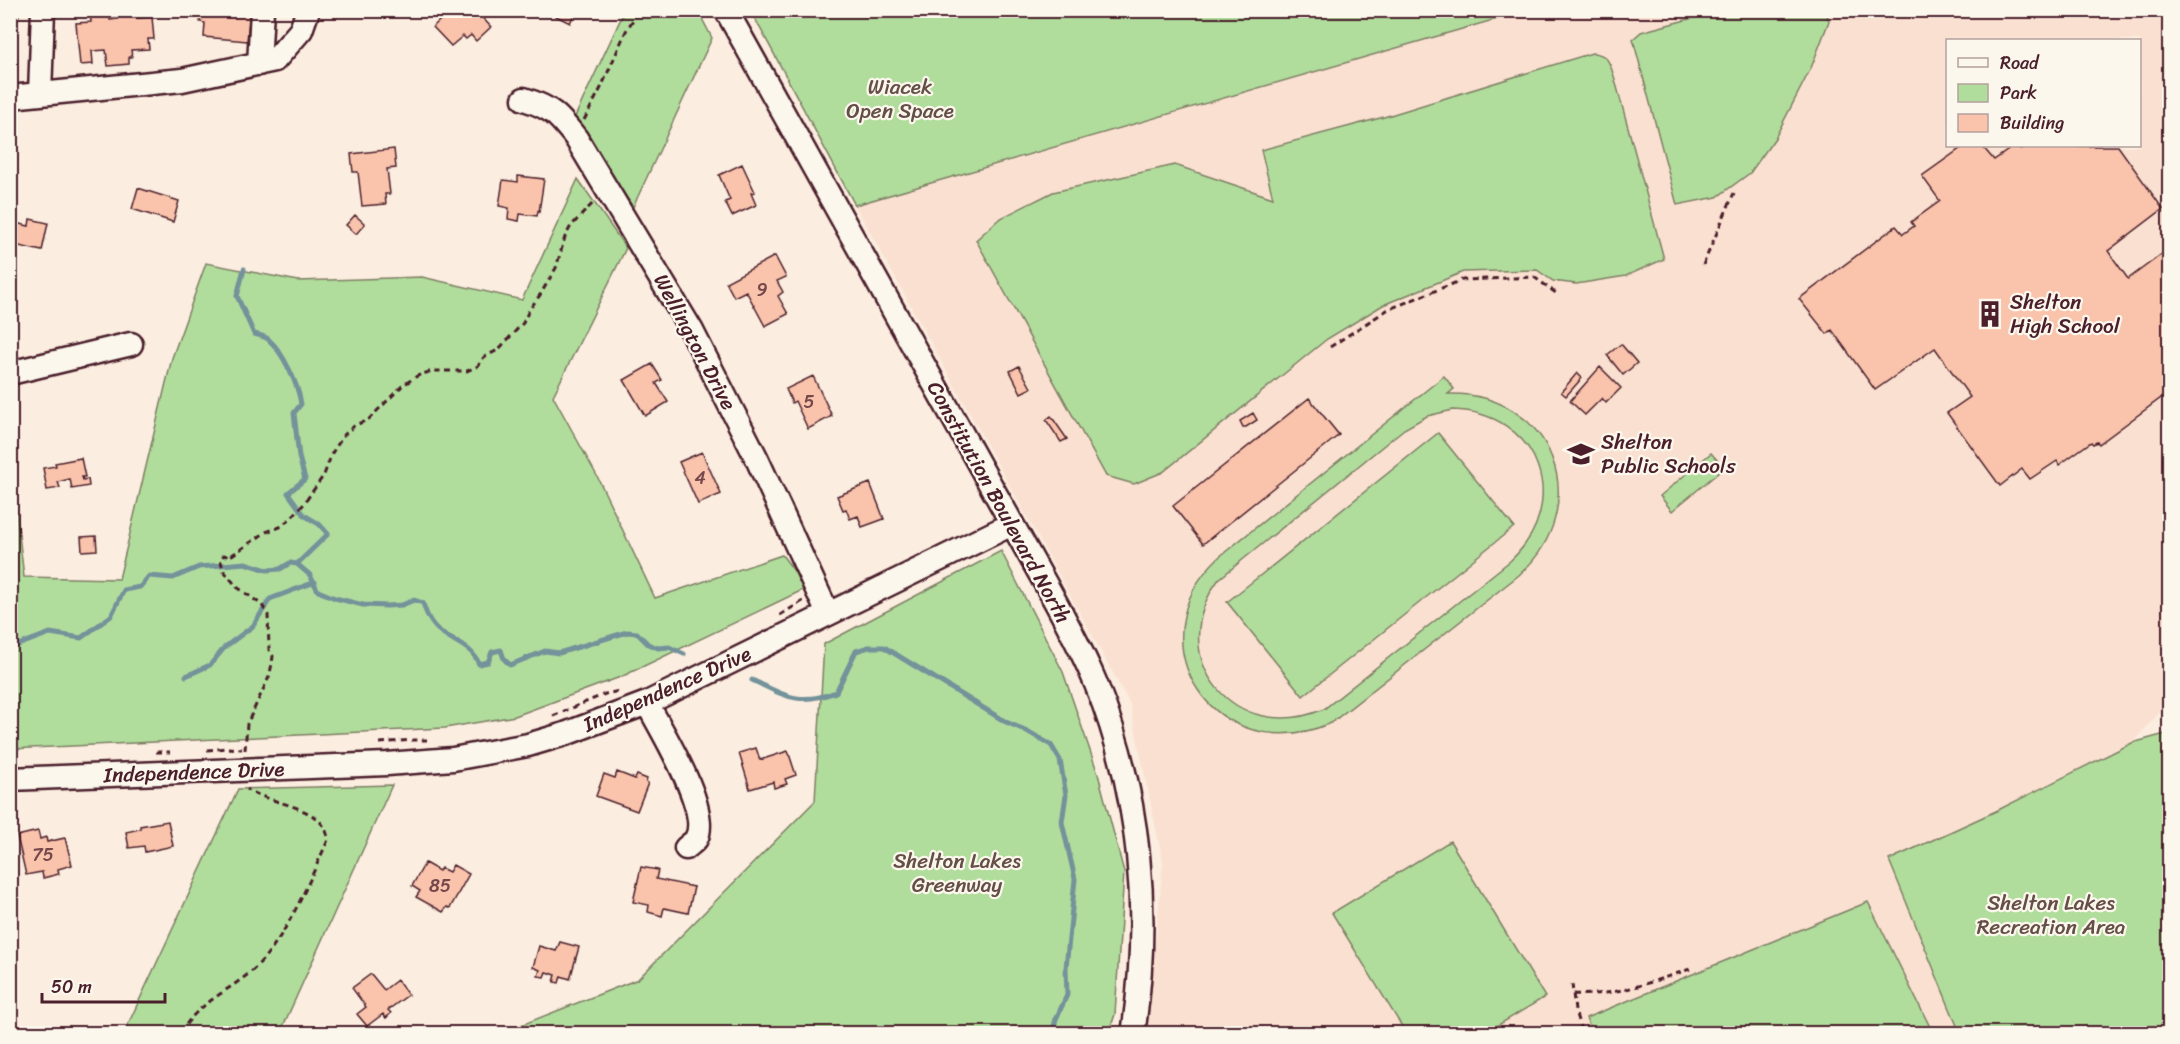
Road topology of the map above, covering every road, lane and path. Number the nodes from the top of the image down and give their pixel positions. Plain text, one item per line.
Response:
1 (43, 10) edge
2 (262, 10) edge
3 (308, 10) edge
4 (639, 10) edge
5 (726, 10) edge
6 (259, 64) junction
7 (40, 94) junction
8 (10, 97) edge
9 (524, 99) dead end
10 (576, 138) junction
11 (607, 188) junction
12 (1734, 193) dead end
13 (1703, 265) dead end
14 (1556, 292) dead end
15 (131, 344) dead end
16 (1330, 347) dead end
17 (10, 373) edge
18 (1012, 524) junction
19 (818, 594) junction
20 (828, 614) junction
21 (770, 621) dead end
22 (627, 689) dead end
23 (647, 703) junction
24 (551, 717) dead end
25 (429, 740) dead end
26 (379, 743) dead end
27 (200, 751) dead end
28 (172, 752) dead end
29 (153, 753) dead end
30 (241, 759) junction
31 (10, 779) edge
32 (686, 848) dead end
33 (1690, 969) dead end
34 (1572, 984) dead end
35 (1573, 994) junction
36 (182, 1034) edge
37 (1133, 1034) edge
38 (1582, 1034) edge

1 - 7 street
2 - 6 street
3 - 6 street
4 - 10 path
5 - 18 street, Constitution Boulevard North
6 - 7 street
7 - 8 street
9 - 10 street, Wellington Drive
10 - 11 street, Wellington Drive
11 - 19 street, Wellington Drive
11 - 30 path
12 - 13 path
14 - 16 path
15 - 17 street
18 - 20 street, Independence Drive
18 - 37 street, Constitution Boulevard North
19 - 20 street, Wellington Drive
19 - 21 path
20 - 23 street, Independence Drive
22 - 24 path
23 - 30 street, Independence Drive
23 - 32 street
25 - 26 path
27 - 30 path
28 - 29 path
30 - 31 street, Independence Drive
30 - 36 path
33 - 35 path
34 - 35 path
35 - 38 path

